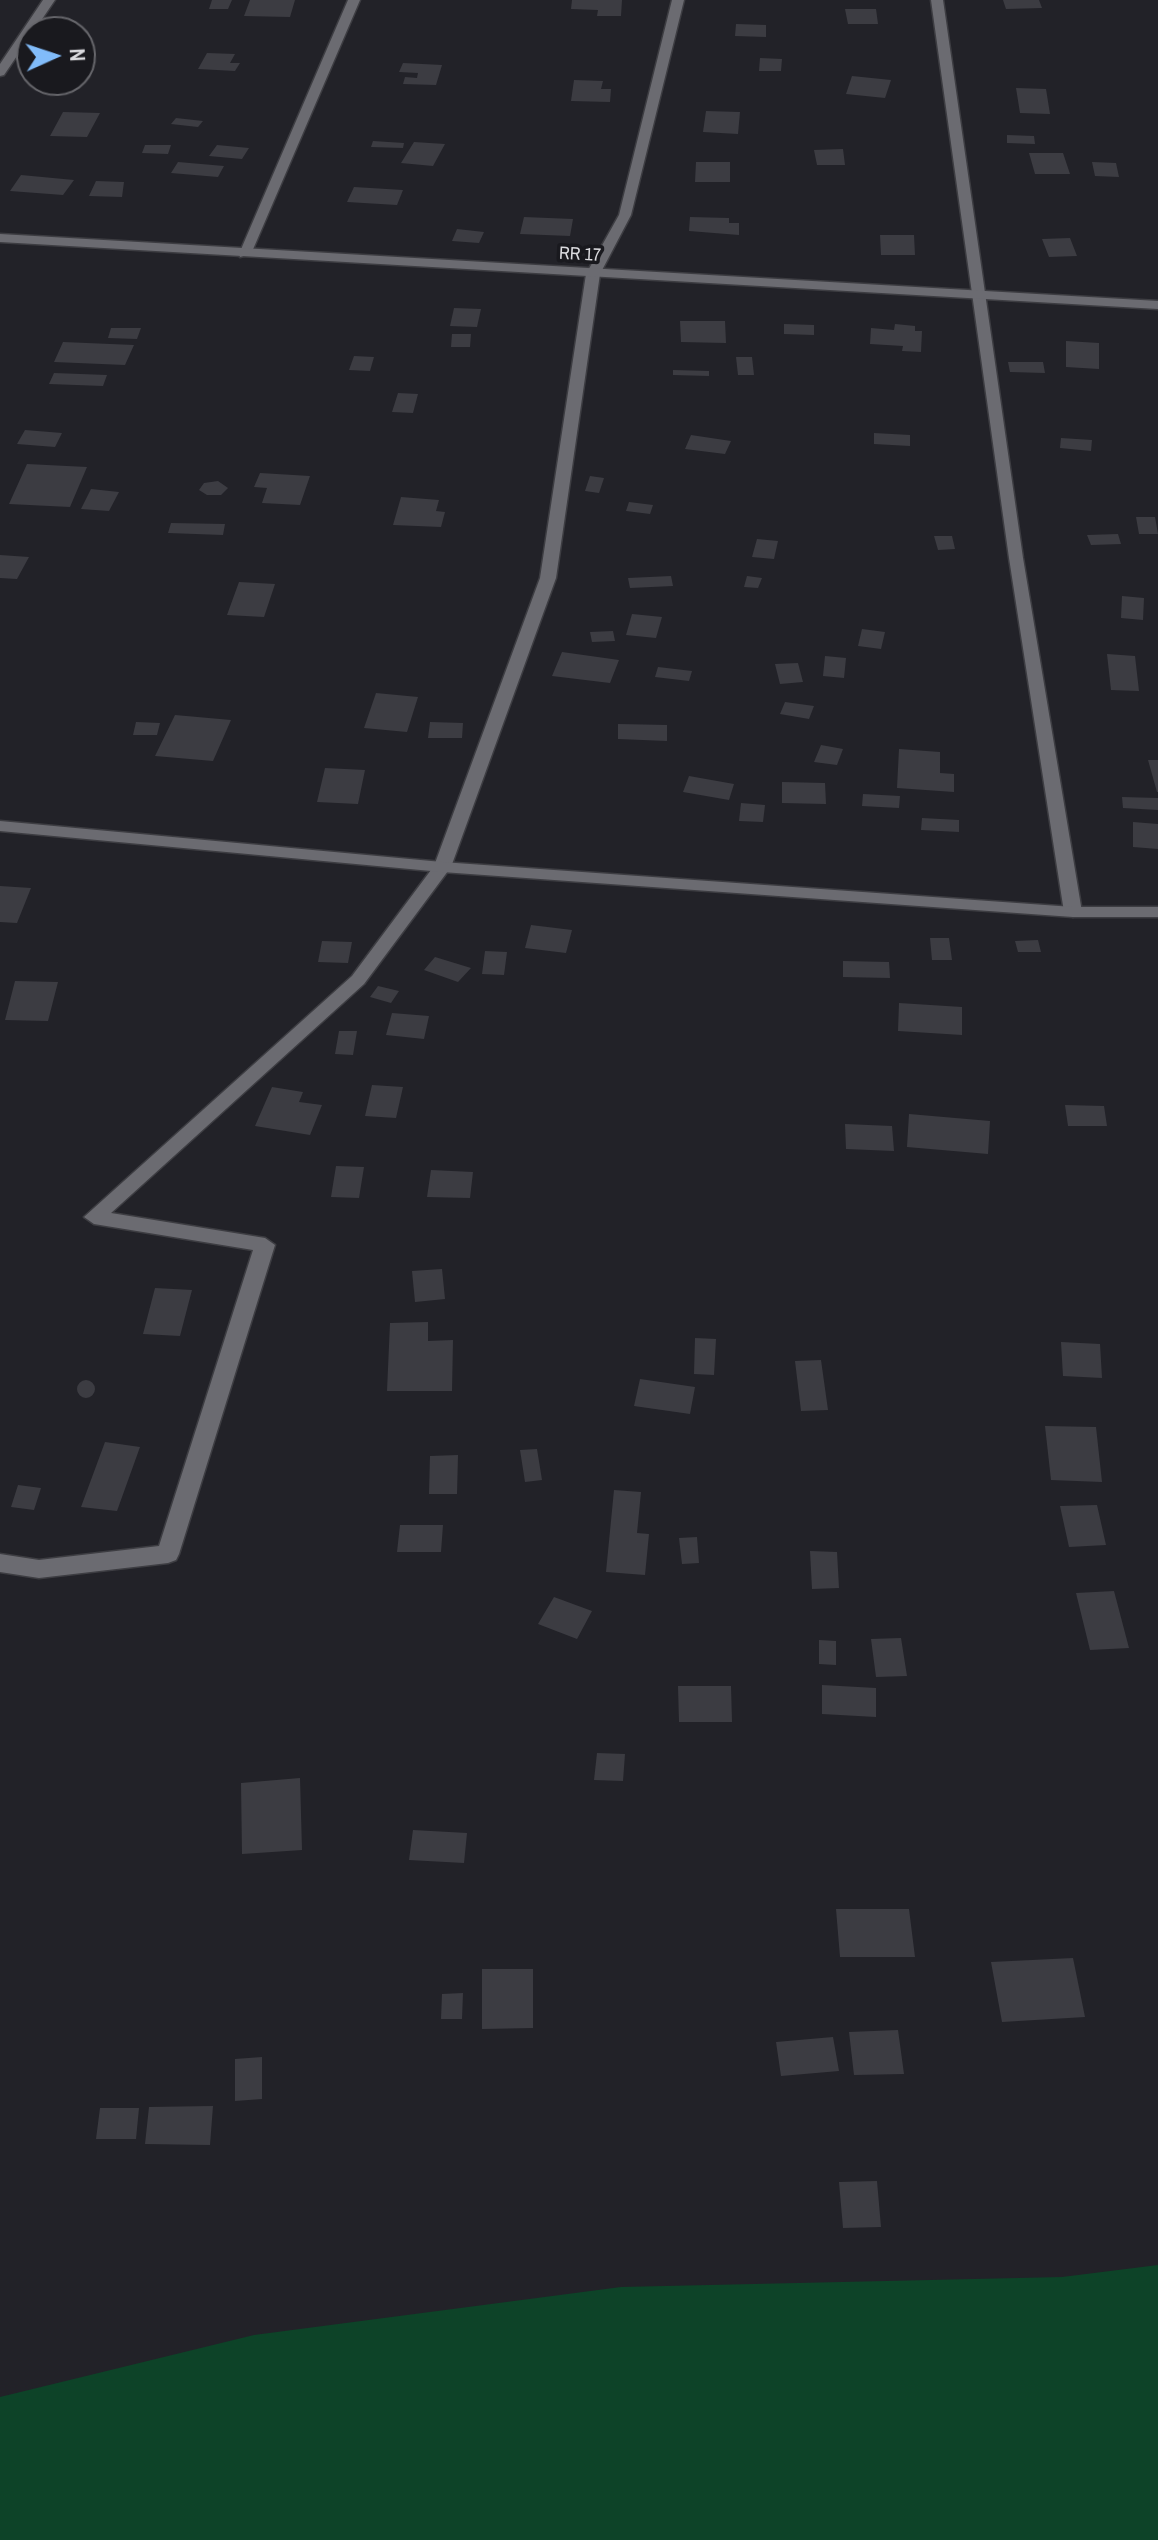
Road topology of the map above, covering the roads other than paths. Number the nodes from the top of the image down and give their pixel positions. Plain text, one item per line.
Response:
1 (49, 0) edge
2 (354, 0) edge
3 (678, 0) edge
4 (937, 0) edge
5 (0, 73) edge
6 (0, 238) edge
7 (245, 254) junction
8 (593, 274) junction
9 (981, 297) junction
10 (1158, 305) edge
11 (0, 826) edge
12 (442, 867) junction
13 (1073, 912) junction
14 (1158, 912) edge
15 (0, 1563) edge

1 - 5 street
2 - 7 street
3 - 8 street
4 - 9 street
6 - 7 street, RR 17 / RR 17
7 - 8 street, RR 17 / RR 17
8 - 9 street, RR 17 / RR 17
8 - 12 street
9 - 10 street, RR 17 / RR 17
9 - 13 street
11 - 12 street
12 - 13 street
12 - 15 street
13 - 14 street

